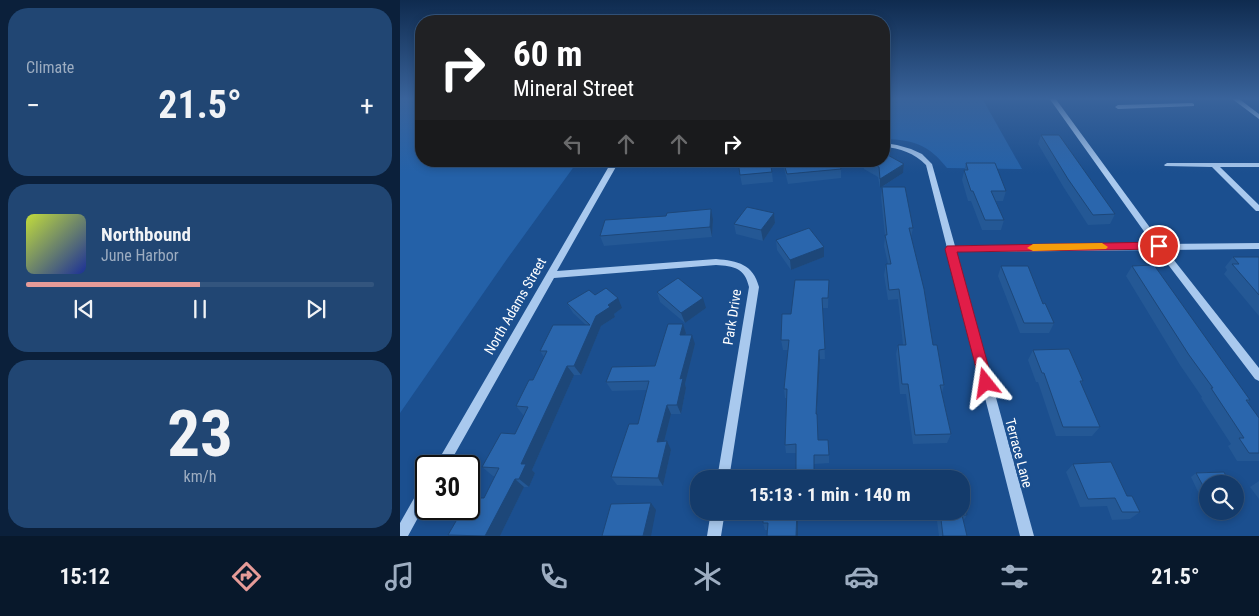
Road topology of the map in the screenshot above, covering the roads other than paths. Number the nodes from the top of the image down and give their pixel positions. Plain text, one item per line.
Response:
1 (1070, 123) edge
2 (890, 146) edge
3 (1214, 165) junction
4 (1259, 165) edge
5 (1167, 166) dead end
6 (613, 167) edge
7 (1259, 209) edge
8 (1159, 246) junction
9 (1259, 246) edge
10 (951, 249) junction
11 (551, 275) junction
12 (1259, 376) edge
13 (447, 455) edge
14 (724, 470) edge
15 (415, 510) edge
16 (717, 520) edge
17 (400, 536) edge
18 (714, 536) edge
19 (1027, 536) edge

1 - 8 street
2 - 10 street, Terrace Lane
3 - 4 street
3 - 5 street
3 - 7 street
6 - 11 street, North Adams Street
8 - 9 street
8 - 10 street
8 - 12 street
10 - 19 street, Terrace Lane
11 - 13 street, North Adams Street
11 - 14 street, Park Drive
15 - 17 street
16 - 18 street

